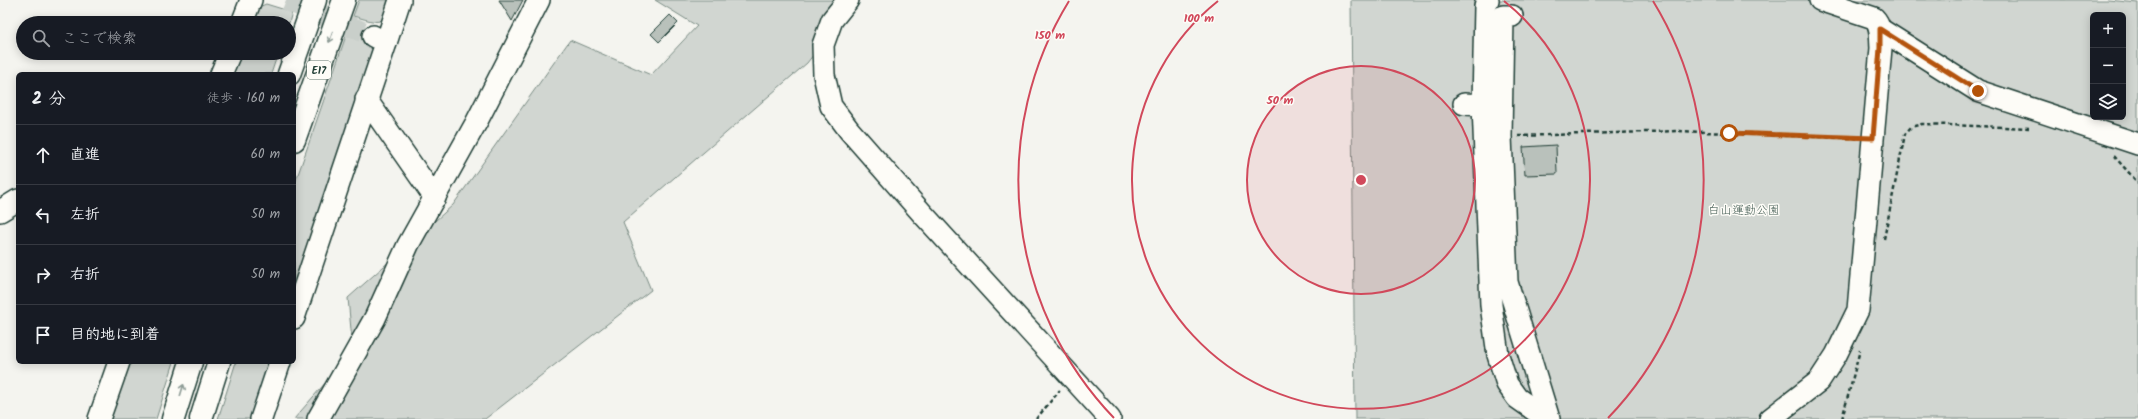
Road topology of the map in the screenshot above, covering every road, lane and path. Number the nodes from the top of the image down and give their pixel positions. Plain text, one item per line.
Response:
1 (251, 0) edge
2 (315, 0) edge
3 (344, 0) edge
4 (400, 0) edge
5 (539, 0) edge
6 (848, 0) edge
7 (1488, 0) edge
8 (1820, 0) edge
9 (245, 16) edge
10 (1512, 16) dead end
11 (1880, 29) junction
12 (296, 54) edge
13 (227, 60) edge
14 (294, 60) edge
15 (222, 72) edge
16 (290, 72) edge
17 (366, 99) junction
18 (2033, 128) dead end
19 (296, 134) edge
20 (1501, 136) junction
21 (1873, 138) junction
22 (2138, 144) edge
23 (2113, 154) dead end
24 (2138, 184) edge
25 (435, 198) junction
26 (16, 201) edge
27 (0, 210) edge
28 (1882, 246) dead end
29 (296, 312) edge
30 (1861, 345) dead end
31 (118, 364) edge
32 (190, 364) edge
33 (218, 364) edge
34 (279, 364) edge
35 (1070, 377) junction
36 (98, 419) edge
37 (173, 419) edge
38 (202, 419) edge
39 (261, 419) edge
40 (318, 419) edge
41 (1036, 419) edge
42 (1110, 419) edge
43 (1548, 419) edge
44 (1770, 419) edge
45 (1842, 419) edge

1 - 9 street
2 - 12 highway, E17
3 -> 19 highway, E17
4 - 17 street
5 - 25 street
6 - 35 street
7 - 43 street
8 - 11 street
10 - 20 street
11 - 21 street
11 - 22 street
13 - 15 street
14 - 16 highway, E17
17 - 25 street
17 - 29 street
18 - 28 path
20 - 21 path
20 - 43 street
21 - 44 street
23 - 24 path
25 - 40 street
26 - 27 street
30 - 45 path
31 - 36 street
37 -> 32 highway
33 - 38 highway
34 - 39 street
35 - 41 path
35 - 42 street

